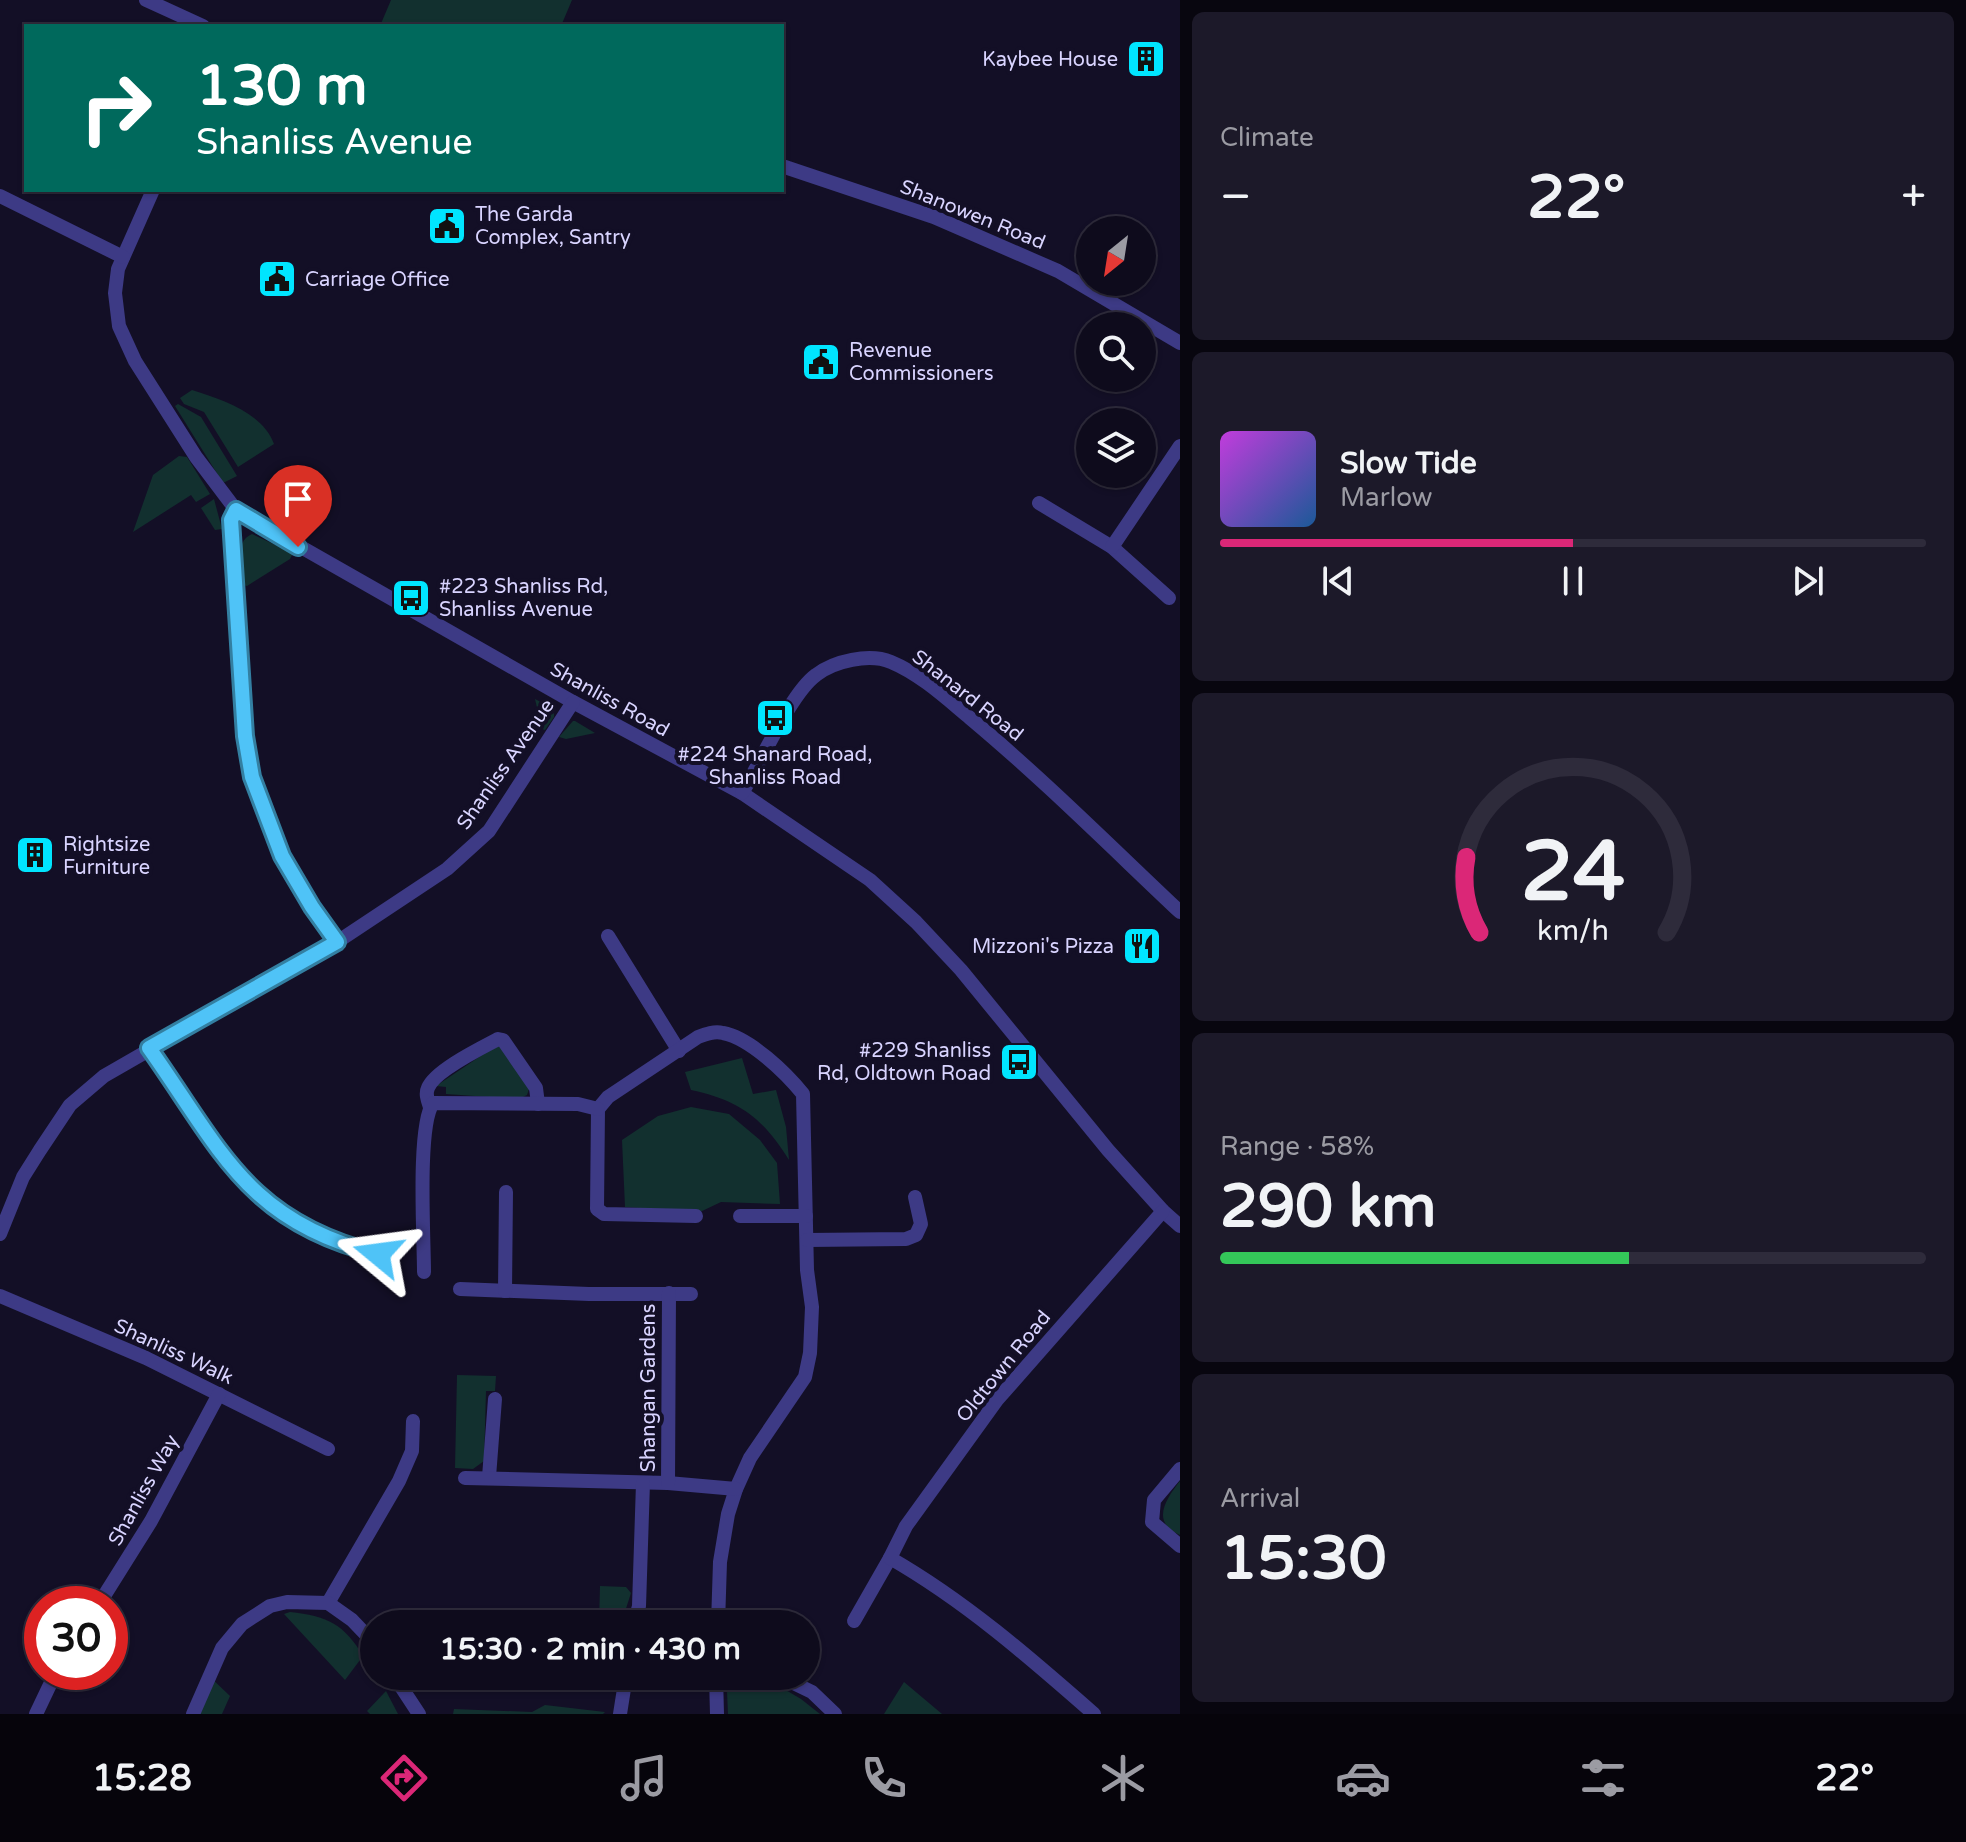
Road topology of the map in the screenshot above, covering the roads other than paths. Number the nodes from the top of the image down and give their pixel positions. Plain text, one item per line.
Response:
1 (146, 0) edge
2 (199, 24) edge
3 (784, 167) edge
4 (152, 192) edge
5 (1, 200) edge
6 (123, 257) junction
7 (1180, 343) edge
8 (1180, 446) edge
9 (1039, 503) dead end
10 (236, 510) junction
11 (1112, 547) junction
12 (1169, 598) dead end
13 (573, 702) junction
14 (742, 793) junction
15 (1180, 912) edge
16 (608, 936) dead end
17 (337, 942) junction
18 (149, 1048) junction
19 (679, 1051) junction
20 (538, 1104) junction
21 (430, 1107) junction
22 (598, 1109) junction
23 (506, 1192) dead end
24 (915, 1197) dead end
25 (1163, 1211) junction
26 (696, 1216) dead end
27 (740, 1216) dead end
28 (806, 1216) junction
29 (1180, 1226) edge
30 (0, 1234) edge
31 (807, 1240) junction
32 (378, 1254) dead end
33 (424, 1272) dead end
34 (460, 1289) dead end
35 (505, 1291) junction
36 (669, 1293) junction
37 (691, 1294) dead end
38 (0, 1296) edge
39 (219, 1394) junction
40 (495, 1399) dead end
41 (413, 1421) dead end
42 (328, 1449) dead end
43 (1180, 1469) edge
44 (489, 1477) junction
45 (465, 1478) dead end
46 (643, 1483) junction
47 (668, 1483) junction
48 (736, 1489) junction
49 (1180, 1546) edge
50 (890, 1558) junction
51 (110, 1586) edge
52 (328, 1603) junction
53 (638, 1610) edge
54 (718, 1610) edge
55 (854, 1621) dead end
56 (360, 1628) edge
57 (47, 1690) edge
58 (403, 1690) edge
59 (624, 1690) edge
60 (716, 1690) edge
61 (808, 1690) edge
62 (36, 1714) edge
63 (193, 1714) edge
64 (419, 1714) edge
65 (620, 1714) edge
66 (717, 1714) edge
67 (835, 1714) edge
68 (1094, 1714) edge

1 - 2 street
3 - 7 street, Shanowen Road
4 - 6 street, Shanliss Road
5 - 6 street
6 - 10 street, Shanliss Road
8 - 11 street
9 - 11 street
10 - 13 street, Shanliss Road
10 - 17 street
11 - 12 street
13 - 14 street, Shanliss Road
13 - 17 street, Shanliss Avenue
14 - 15 street, Shanard Road
14 - 25 street, Shanliss Road
16 - 19 street
17 - 18 street, Shanliss Avenue
18 - 30 street, Shanliss Avenue
18 - 32 street
19 - 22 street
19 - 28 street
20 - 21 street
20 - 21 street
20 - 22 street
21 - 33 street
22 - 26 street
23 - 35 street
24 - 31 street
25 - 29 street, Shanliss Road
25 - 50 street, Oldtown Road
27 - 28 street
28 - 31 street
31 - 48 street
34 - 35 street, Shangan Gardens
35 - 36 street, Shangan Gardens
36 - 37 street, Shangan Gardens
36 - 47 street, Shangan Gardens
38 - 39 street, Shanliss Walk
39 - 42 street, Shanliss Walk
39 - 51 street, Shanliss Way
40 - 44 street
41 - 52 street
43 - 49 street
44 - 45 street, Shangan Gardens
44 - 46 street, Shangan Gardens
46 - 47 street, Shangan Gardens
46 - 53 street, Shangan Gardens
47 - 48 street, Shangan Gardens
48 - 54 street
50 - 55 street, Oldtown Road
50 - 68 street
52 - 56 street
52 - 63 street
57 - 62 street
58 - 64 street
59 - 65 street
60 - 66 street
61 - 67 street

